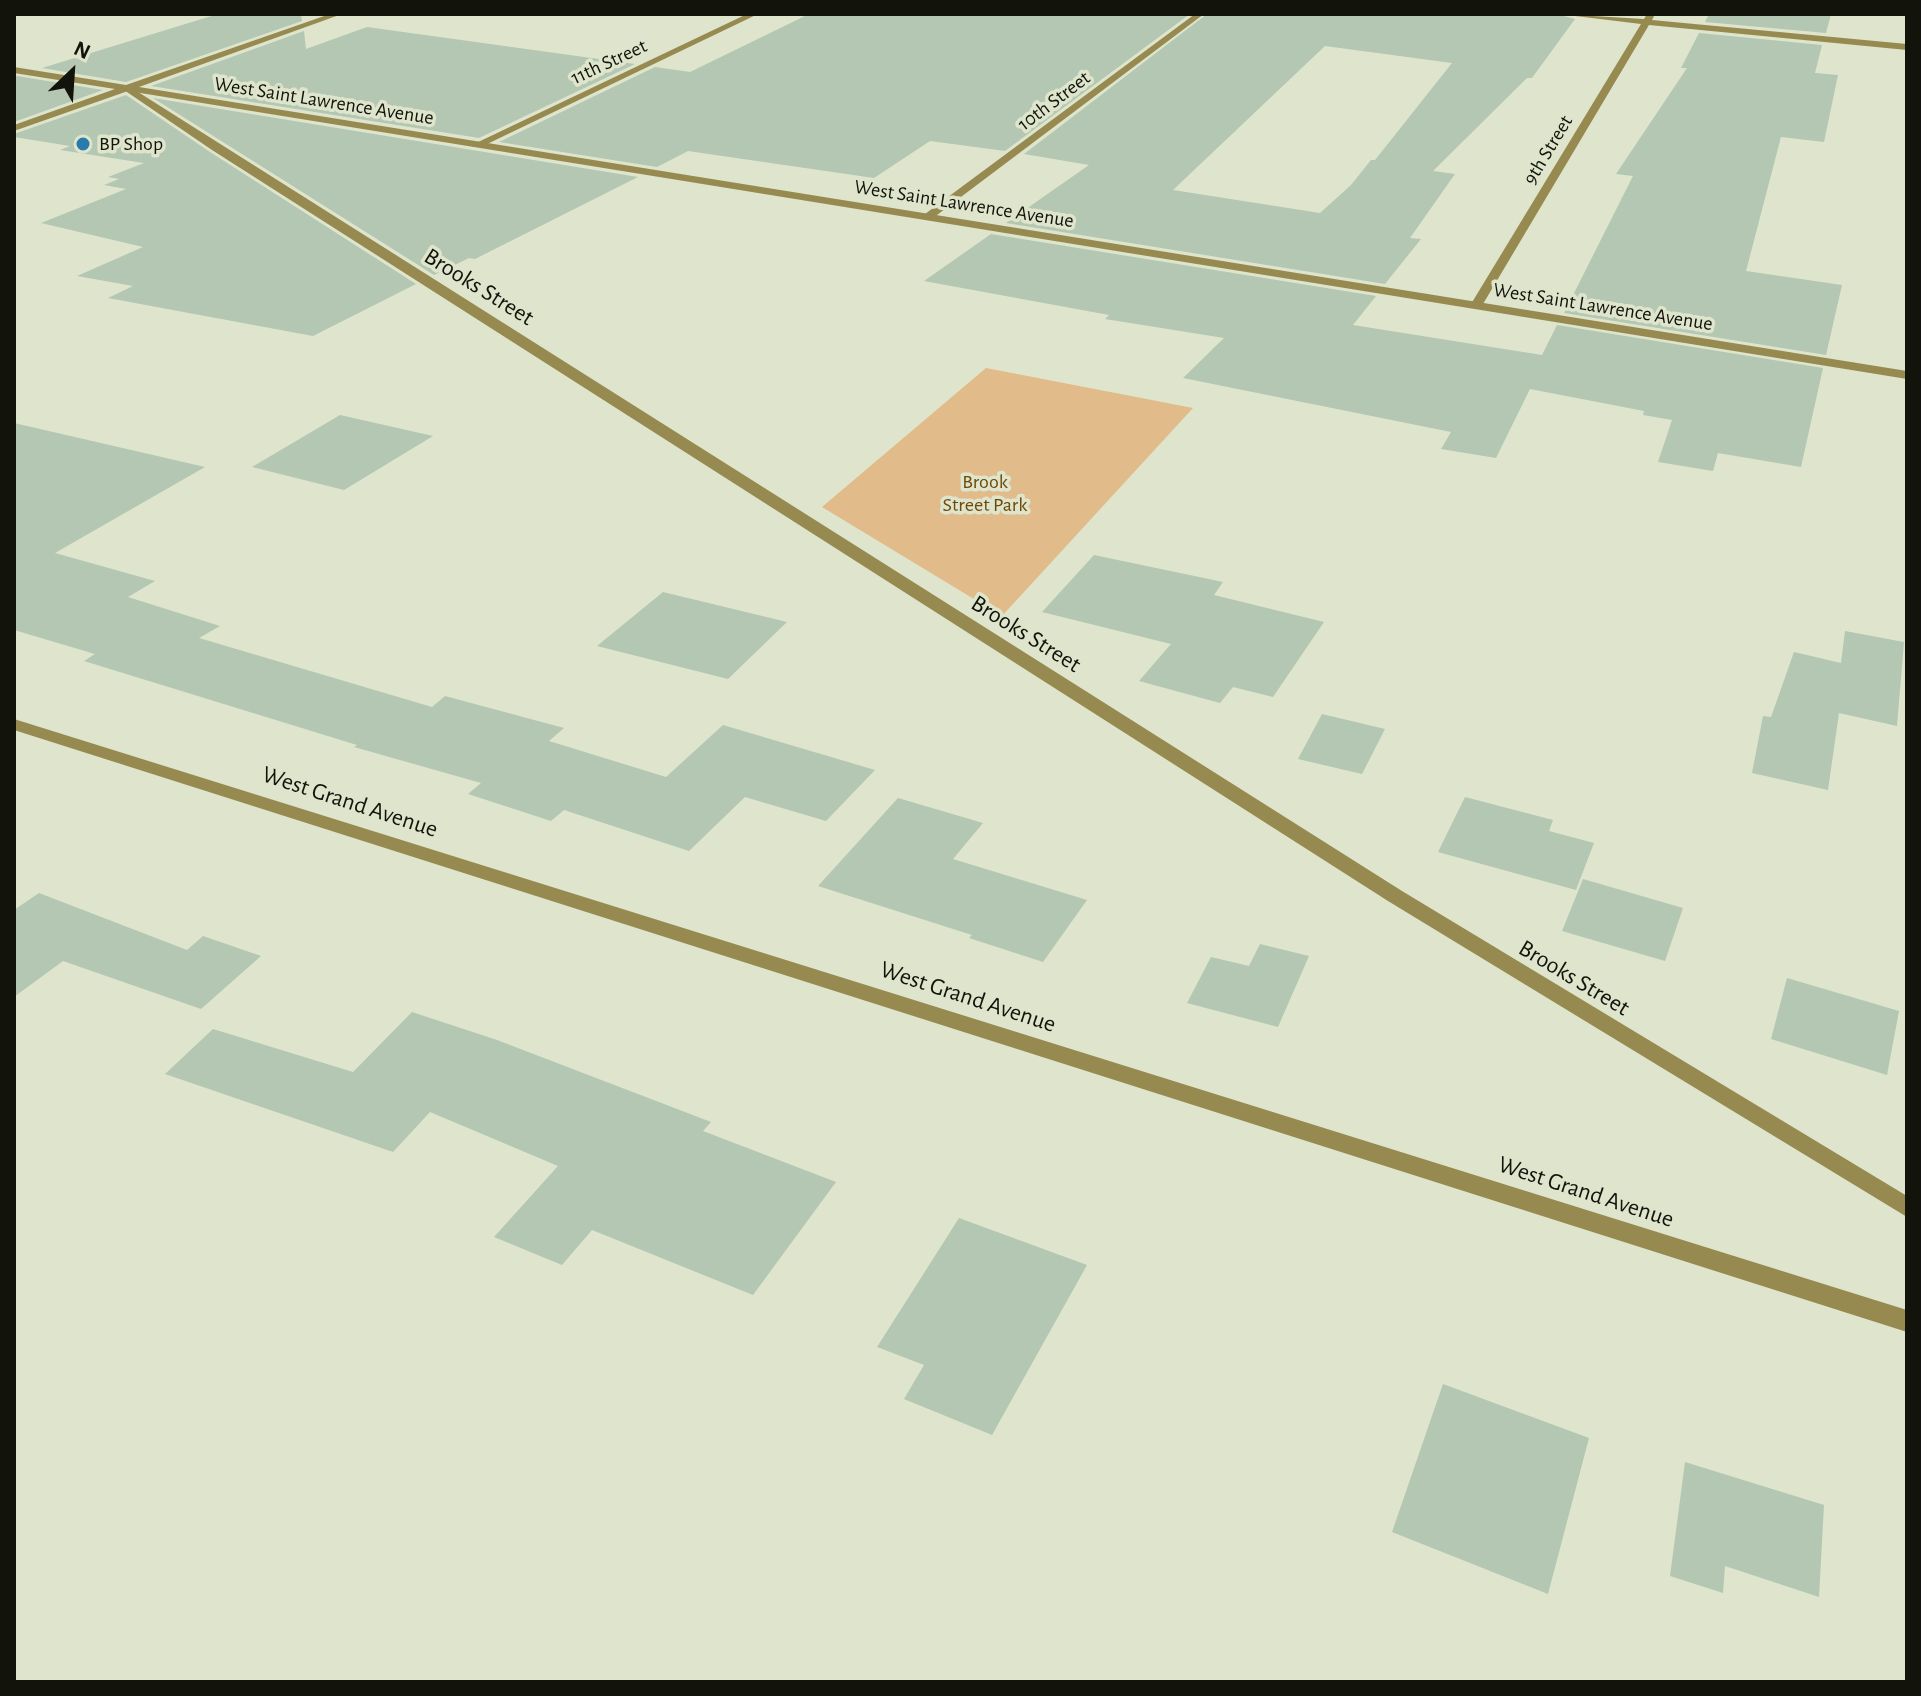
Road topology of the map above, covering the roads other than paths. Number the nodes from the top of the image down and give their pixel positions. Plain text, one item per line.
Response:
1 (338, 14) edge
2 (754, 14) edge
3 (1200, 14) edge
4 (1563, 14) edge
5 (1648, 18) edge
6 (1907, 47) edge
7 (14, 70) edge
8 (127, 88) junction
9 (14, 128) edge
10 (479, 144) junction
11 (929, 216) junction
12 (1477, 304) junction
13 (1907, 375) edge
14 (14, 724) edge
15 (1907, 1208) edge
16 (1907, 1321) edge

1 - 8 street
2 - 10 street, 11th Street
3 - 11 street, 10th Street
4 - 5 street
5 - 6 street
5 - 12 street, 9th Street
7 - 8 street, West Saint Lawrence Avenue
8 - 9 street
8 - 10 street, West Saint Lawrence Avenue
8 - 15 street, Brooks Street
10 - 11 street, West Saint Lawrence Avenue
11 - 12 street, West Saint Lawrence Avenue
12 - 13 street, West Saint Lawrence Avenue
14 - 16 street, West Grand Avenue

